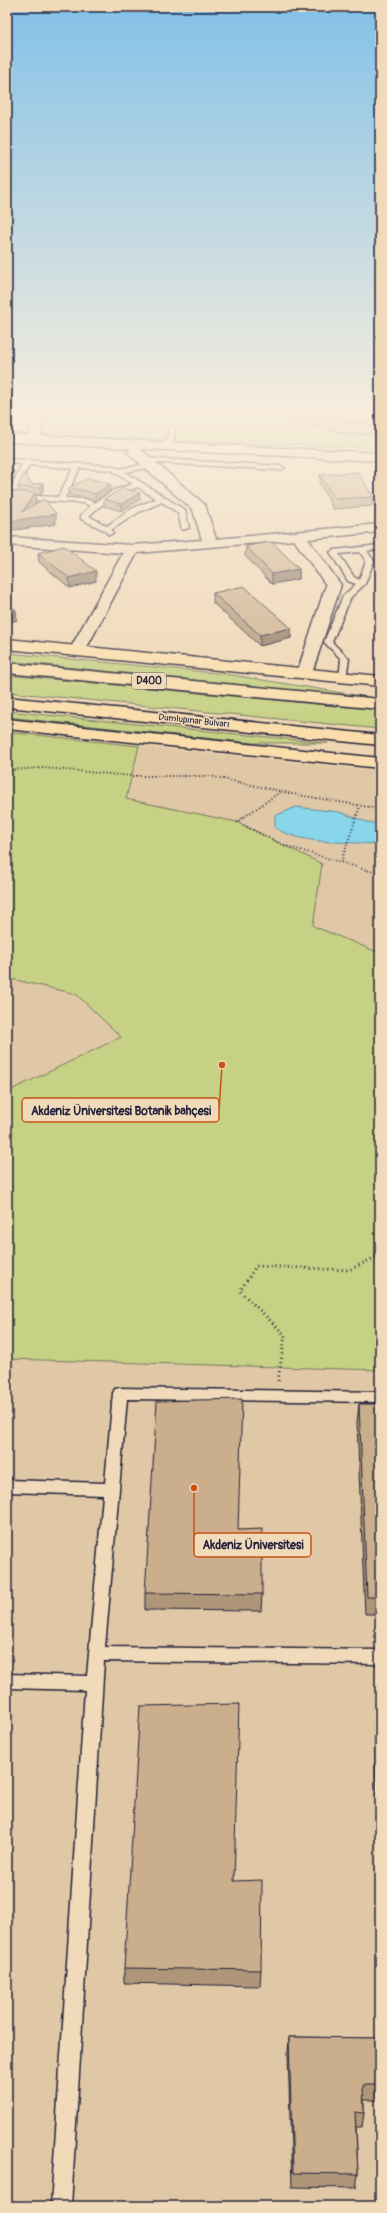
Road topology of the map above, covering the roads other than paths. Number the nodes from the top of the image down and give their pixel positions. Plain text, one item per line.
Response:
1 (84, 517) edge
2 (126, 517) edge
3 (183, 517) edge
4 (203, 517) edge
5 (185, 528) dead end
6 (380, 528) edge
7 (298, 536) junction
8 (7, 541) edge
9 (210, 544) junction
10 (380, 547) edge
11 (132, 549) junction
12 (362, 549) junction
13 (361, 584) junction
14 (7, 644) edge
15 (77, 651) junction
16 (7, 668) edge
17 (252, 668) junction
18 (305, 674) junction
19 (342, 677) junction
20 (380, 681) edge
21 (380, 692) edge
22 (7, 702) edge
23 (380, 704) edge
24 (7, 724) edge
25 (380, 740) edge
26 (380, 749) edge
27 (258, 750) junction
28 (380, 763) edge
29 (380, 1397) edge
30 (7, 1486) edge
31 (112, 1489) junction
32 (96, 1654) junction
33 (380, 1657) edge
34 (7, 1682) edge
35 (94, 1683) junction
36 (61, 2206) edge

1 - 2 lane
3 - 5 lane
4 - 9 street
6 - 7 street
7 - 9 street
7 - 18 street
8 - 11 street
9 - 11 street
10 - 12 lane
11 - 15 street
12 - 13 lane
12 - 13 lane
13 - 19 lane
14 - 15 main road
15 - 17 main road
16 - 23 main road, D400
17 - 18 main road
17 - 21 main road
18 - 19 main road
19 - 20 main road
22 - 25 main road, Dumlupınar Bulvarı
24 - 27 main road
26 - 27 main road
27 - 28 main road
29 - 31 lane
30 - 31 lane
31 - 32 lane
32 - 33 lane
32 - 35 lane
34 - 35 lane
35 - 36 lane

